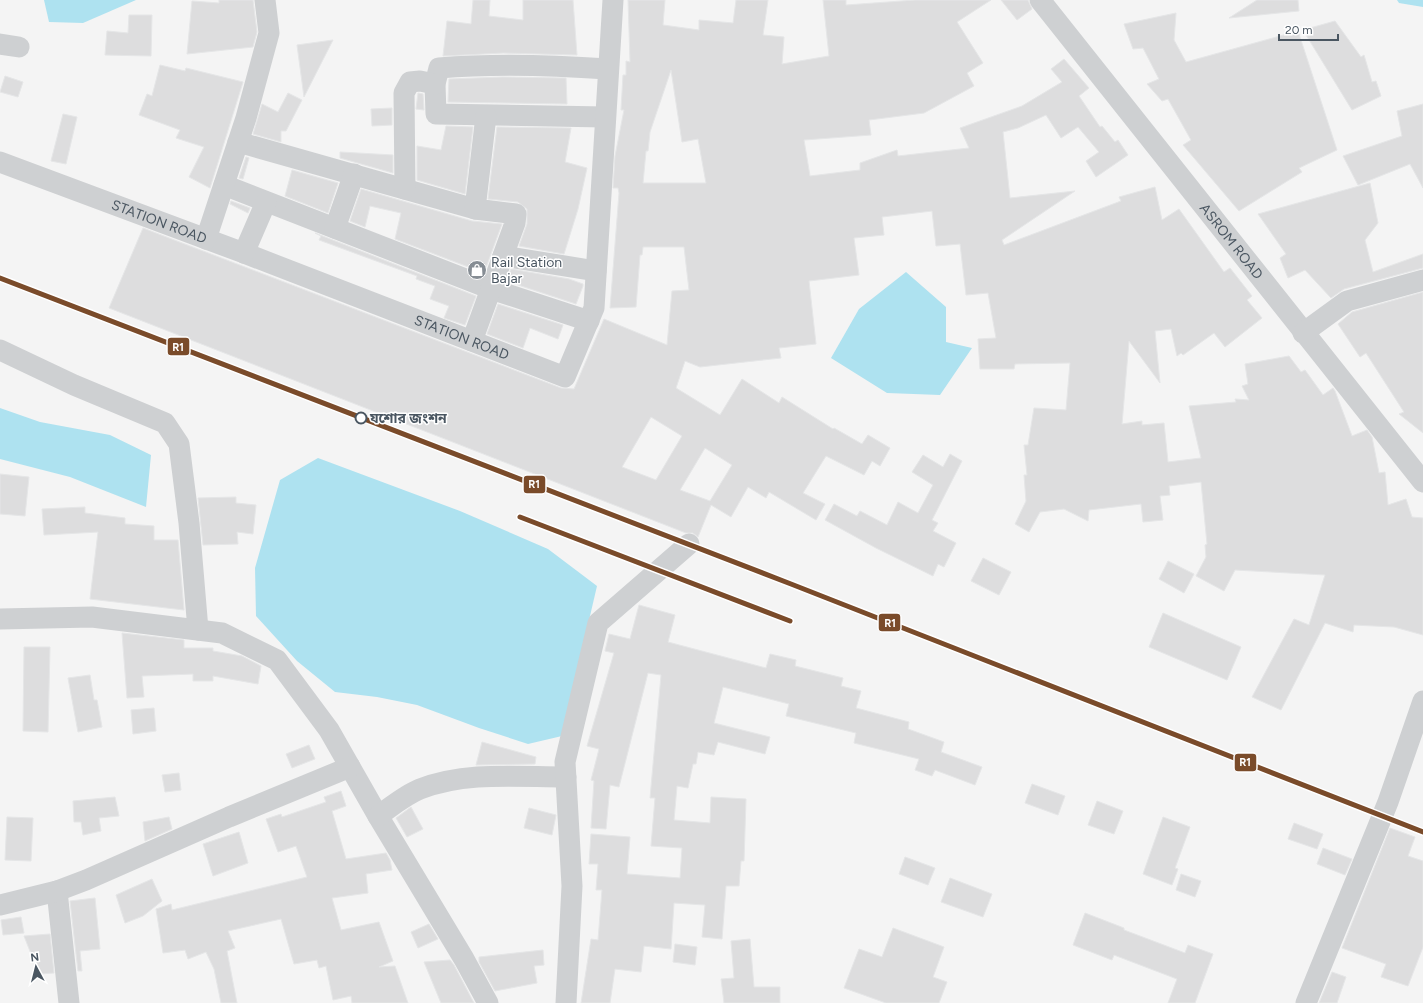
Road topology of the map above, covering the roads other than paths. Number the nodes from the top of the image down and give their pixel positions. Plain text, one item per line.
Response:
1 (265, 0) edge
2 (613, 0) edge
3 (1040, 0) edge
4 (608, 69) junction
5 (435, 84) junction
6 (486, 116) junction
7 (605, 117) junction
8 (238, 142) junction
9 (0, 162) edge
10 (354, 174) junction
11 (224, 185) junction
12 (405, 189) junction
13 (266, 202) junction
14 (475, 209) junction
15 (335, 228) junction
16 (206, 239) junction
17 (244, 253) junction
18 (503, 256) junction
19 (596, 271) junction
20 (1423, 280) edge
21 (491, 289) junction
22 (589, 321) junction
23 (1303, 333) junction
24 (472, 341) junction
25 (0, 350) edge
26 (1423, 482) edge
27 (689, 544) dead end
28 (0, 619) edge
29 (198, 630) junction
30 (1423, 701) edge
31 (350, 767) junction
32 (566, 777) junction
33 (378, 816) junction
34 (57, 891) junction
35 (0, 904) edge
36 (69, 1003) edge
37 (488, 1003) edge
38 (566, 1003) edge
39 (1306, 1003) edge

1 - 8 street
2 - 4 street, STATION ROAD
3 - 23 street, ASROM ROAD
4 - 5 street
4 - 7 street, STATION ROAD
5 - 6 street
5 - 12 street
6 - 7 street
6 - 14 street
7 - 19 street, STATION ROAD
8 - 10 street
8 - 11 street
9 - 16 street, STATION ROAD
10 - 12 street
10 - 15 street
11 - 13 street
11 - 16 street
12 - 14 street
13 - 15 street
13 - 17 street
14 - 18 street
15 - 21 street
16 - 17 street, STATION ROAD
17 - 24 street, STATION ROAD
18 - 19 street
18 - 21 street
19 - 22 street, STATION ROAD
20 - 23 street
21 - 22 street
21 - 24 street
22 - 24 street, STATION ROAD
23 - 26 street, ASROM ROAD
25 - 29 street
27 - 32 street
28 - 29 street
29 - 31 street
30 - 39 street
31 - 33 street
31 - 34 street
32 - 33 street
32 - 38 street
33 - 37 street
34 - 35 street
34 - 36 street

